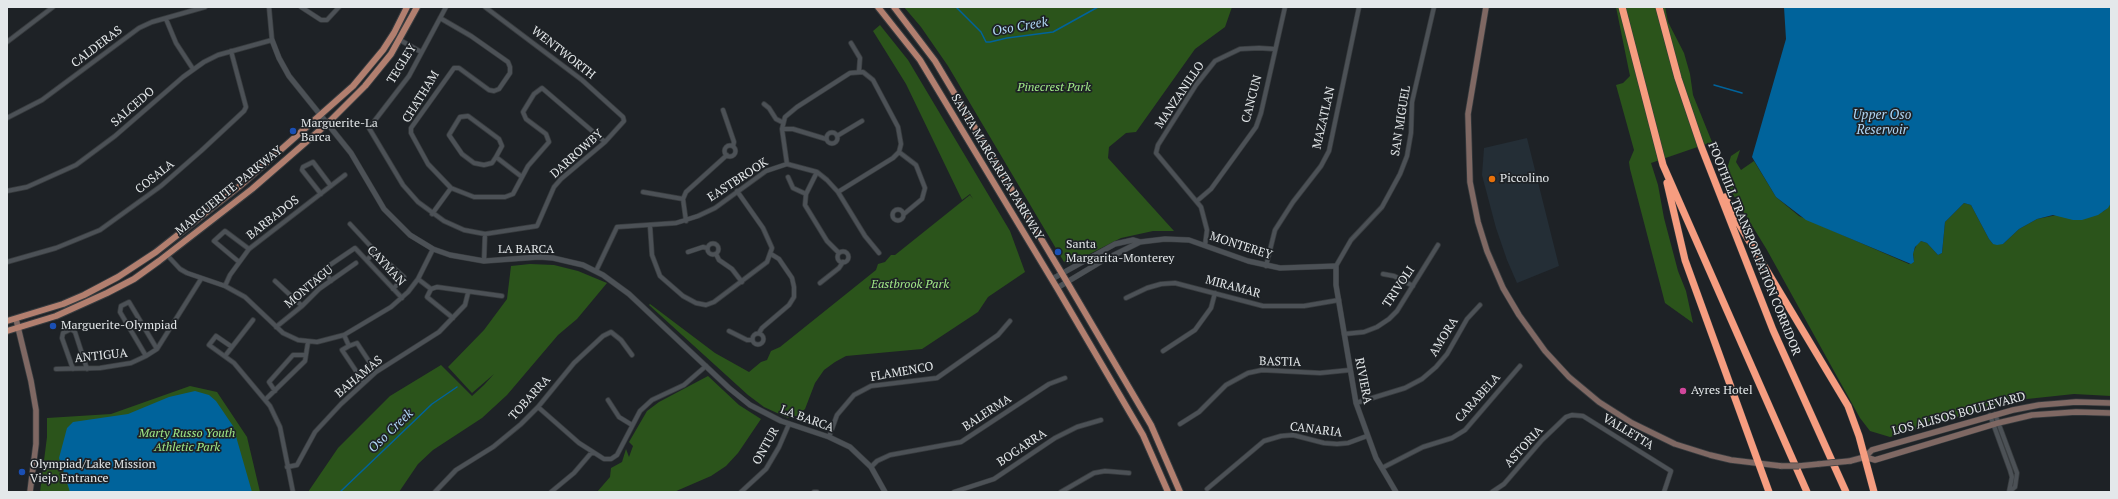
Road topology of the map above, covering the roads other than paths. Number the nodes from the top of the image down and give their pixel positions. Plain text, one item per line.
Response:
1 (53, 7) edge
2 (205, 7) edge
3 (269, 7) edge
4 (301, 7) edge
5 (339, 7) edge
6 (407, 7) edge
7 (417, 7) edge
8 (446, 7) edge
9 (485, 7) edge
10 (878, 7) edge
11 (894, 7) edge
12 (1285, 7) edge
13 (1359, 7) edge
14 (1434, 7) edge
15 (1486, 7) edge
16 (1622, 7) edge
17 (1659, 7) edge
18 (166, 18) junction
19 (440, 18) junction
20 (272, 40) junction
21 (400, 40) junction
22 (7, 42) edge
23 (851, 43) dead end
24 (1274, 50) junction
25 (231, 51) junction
26 (422, 52) junction
27 (193, 69) junction
28 (861, 71) junction
29 (764, 104) dead end
30 (723, 110) dead end
31 (321, 115) junction
32 (7, 118) edge
33 (624, 121) joint
34 (862, 121) dead end
35 (782, 122) junction
36 (328, 123) junction
37 (782, 130) junction
38 (837, 136) junction
39 (826, 139) junction
40 (605, 142) junction
41 (734, 146) junction
42 (898, 152) junction
43 (727, 156) junction
44 (496, 157) junction
45 (787, 164) junction
46 (1663, 165) junction
47 (817, 172) junction
48 (345, 174) dead end
49 (522, 177) junction
50 (788, 177) dead end
51 (1714, 180) junction
52 (331, 186) junction
53 (451, 188) junction
54 (737, 191) junction
55 (7, 192) edge
56 (643, 192) dead end
57 (838, 192) junction
58 (321, 194) junction
59 (806, 194) junction
60 (683, 199) junction
61 (1197, 201) junction
62 (432, 214) junction
63 (904, 214) dead end
64 (686, 220) junction
65 (350, 224) dead end
66 (650, 226) junction
67 (485, 234) junction
68 (1140, 242) junction
69 (1115, 244) junction
70 (1205, 245) junction
71 (1438, 245) dead end
72 (707, 248) junction
73 (249, 249) junction
74 (433, 249) junction
75 (376, 252) junction
76 (688, 252) dead end
77 (839, 253) junction
78 (879, 253) dead end
79 (716, 254) junction
80 (771, 254) junction
81 (1118, 254) junction
82 (167, 255) junction
83 (367, 260) junction
84 (484, 260) junction
85 (7, 262) edge
86 (239, 262) junction
87 (843, 262) junction
88 (356, 263) dead end
89 (1266, 266) junction
90 (1336, 266) junction
91 (324, 270) junction
92 (596, 271) junction
93 (1062, 274) junction
94 (1383, 274) dead end
95 (201, 279) junction
96 (418, 279) junction
97 (1052, 279) junction
98 (275, 281) dead end
99 (331, 281) junction
100 (742, 282) junction
101 (1067, 282) junction
102 (820, 284) dead end
103 (225, 286) junction
104 (1413, 286) junction
105 (1057, 288) junction
106 (393, 289) junction
107 (431, 289) junction
108 (468, 293) junction
109 (1215, 293) junction
110 (293, 296) junction
111 (502, 296) dead end
112 (402, 298) junction
113 (1126, 298) dead end
114 (1339, 300) junction
115 (1480, 305) dead end
116 (302, 306) junction
117 (453, 318) junction
118 (16, 319) junction
119 (253, 320) dead end
120 (1010, 320) dead end
121 (7, 321) edge
122 (276, 327) junction
123 (18, 328) junction
124 (7, 330) edge
125 (729, 331) dead end
126 (758, 333) junction
127 (344, 334) junction
128 (1344, 334) junction
129 (752, 340) junction
130 (308, 342) junction
131 (349, 346) junction
132 (232, 347) junction
133 (157, 349) junction
134 (1163, 351) dead end
135 (306, 355) junction
136 (632, 355) dead end
137 (146, 356) junction
138 (225, 356) junction
139 (706, 366) junction
140 (1520, 366) dead end
141 (56, 369) dead end
142 (73, 369) junction
143 (87, 369) junction
144 (1350, 370) junction
145 (376, 372) junction
146 (1065, 378) dead end
147 (364, 383) junction
148 (275, 391) junction
149 (266, 399) junction
150 (608, 400) dead end
151 (1356, 403) junction
152 (2111, 403) edge
153 (538, 407) junction
154 (2111, 413) edge
155 (1992, 414) junction
156 (1572, 415) joint
157 (1101, 420) dead end
158 (1995, 423) junction
159 (789, 424) junction
160 (1180, 424) dead end
161 (632, 426) junction
162 (1367, 436) junction
163 (829, 437) junction
164 (592, 452) junction
165 (1865, 457) junction
166 (1757, 464) junction
167 (871, 467) junction
168 (287, 468) junction
169 (1382, 468) junction
170 (1129, 473) dead end
171 (1207, 489) dead end
172 (30, 492) edge
173 (293, 492) edge
174 (435, 492) edge
175 (551, 492) edge
176 (741, 492) edge
177 (814, 492) edge
178 (817, 492) edge
179 (885, 492) edge
180 (954, 492) edge
181 (1061, 492) edge
182 (1168, 492) edge
183 (1180, 492) edge
184 (1396, 492) edge
185 (1492, 492) edge
186 (1664, 492) edge
187 (1769, 492) edge
188 (1807, 492) edge
189 (1846, 492) edge
190 (1874, 492) edge
191 (2009, 492) edge

1 - 22 street
2 - 18 street, CALDERAS
3 - 20 street, LA BARCA
4 - 5 street
6 - 31 main road, MARGUERITE PARKWAY
7 - 21 main road, MARGUERITE PARKWAY
8 - 19 street, TEGLEY
9 - 33 street, WENTWORTH
10 - 97 main road, SANTA MARGARITA PARKWAY
11 - 93 main road, SANTA MARGARITA PARKWAY
12 - 24 street, CANCUN
13 - 89 street, MAZATLAN
14 - 90 street, SAN MIGUEL
15 - 166 main road, LOS ALISOS BOULEVARD
16 - 46 highway
17 - 51 highway, FOOTHILL TRANSPORTATION CORRIDOR
18 - 27 street
18 - 32 street, CALDERAS
19 - 26 street, TEGLEY
19 - 53 street, CHATHAM
20 - 25 street, SALCEDO
20 - 31 street, LA BARCA
21 - 26 street
21 - 36 main road, MARGUERITE PARKWAY
23 - 28 street
24 - 61 street, CANCUN
24 - 61 street, MANZANILLO
25 - 27 street, SALCEDO
25 - 85 street, COSALA
26 - 62 street, TEGLEY
27 - 55 street, SALCEDO
28 - 35 street
28 - 42 street
29 - 35 street
30 - 41 street
31 - 36 street, LA BARCA
31 - 118 main road, MARGUERITE PARKWAY
33 - 40 street, DARROWBY
34 - 38 street
35 - 37 street
36 - 74 street, LA BARCA
36 - 82 main road, MARGUERITE PARKWAY
37 - 39 street
37 - 45 street
38 - 39 street
38 - 39 street
40 - 49 street
40 - 67 street, DARROWBY
41 - 43 street
41 - 43 street
42 - 57 street
42 - 63 street
43 - 60 street
44 - 44 street
44 - 49 street
45 - 47 street, EASTBROOK
45 - 54 street, EASTBROOK
46 - 166 highway
46 - 188 highway
47 - 57 street, EASTBROOK
47 - 59 street
48 - 52 street, BARBADOS
49 - 53 street
50 - 59 street
51 - 165 highway
51 - 189 highway, FOOTHILL TRANSPORTATION CORRIDOR
52 - 58 street, BARBADOS
52 - 58 street
53 - 62 street
54 - 64 street, EASTBROOK
54 - 80 street
56 - 60 street
57 - 78 street, EASTBROOK
58 - 73 street, BARBADOS
59 - 77 street
60 - 64 street
61 - 70 street
62 - 67 street
64 - 66 street, EASTBROOK
65 - 75 street
66 - 92 street, EASTBROOK
66 - 100 street
67 - 84 street
68 - 69 street, MONTEREY
68 - 70 street, MONTEREY
68 - 81 street, MONTEREY
69 - 81 street
69 - 93 street, MONTEREY
70 - 89 street, MONTEREY
71 - 104 street, TRIVOLI
72 - 76 street
72 - 79 street
72 - 79 street
73 - 86 street, BARBADOS
73 - 86 street
74 - 84 street, LA BARCA
74 - 96 street
75 - 83 street
75 - 106 street
77 - 87 street
77 - 87 street
79 - 100 street
80 - 100 street
80 - 126 street
81 - 101 street, MONTEREY
82 - 95 street
82 - 123 main road, MARGUERITE PARKWAY
83 - 91 street, CAYMAN
83 - 106 street, CAYMAN
84 - 92 street, LA BARCA
86 - 103 street, BARBADOS
87 - 102 street
88 - 99 street, MONTAGU
89 - 90 street, MONTEREY
90 - 114 street, RIVIERA
91 - 99 street
91 - 110 street
92 - 139 street, LA BARCA
93 - 97 street, MONTEREY
93 - 101 main road, SANTA MARGARITA PARKWAY
94 - 104 street
95 - 103 street
95 - 133 street, ANTIGUA
96 - 107 street
96 - 112 street
97 - 105 main road, SANTA MARGARITA PARKWAY
98 - 110 street
99 - 116 street, MONTAGU
101 - 105 street, MONTEREY
101 - 183 main road, SANTA MARGARITA PARKWAY
103 - 122 street
104 - 128 street, TRIVOLI
105 - 182 main road, SANTA MARGARITA PARKWAY
106 - 112 street, CAYMAN
107 - 108 street
107 - 117 street
108 - 111 street
108 - 117 street, BAHAMAS
109 - 113 street, MIRAMAR
109 - 114 street, MIRAMAR
109 - 134 street
110 - 116 street
112 - 127 street
114 - 128 street, RIVIERA
115 - 151 street, AMORA
116 - 122 street, MONTAGU
117 - 145 street, BAHAMAS
118 - 121 main road, MARGUERITE PARKWAY
118 - 123 main road
119 - 132 street
120 - 163 street, FLAMENCO
122 - 130 street
123 - 124 main road, MARGUERITE PARKWAY
123 - 172 main road
125 - 129 street
126 - 129 street
126 - 129 street
127 - 130 street
127 - 131 street
128 - 144 street, RIVIERA
130 - 135 street
131 - 145 street
131 - 147 street
132 - 138 street
132 - 138 street
133 - 137 street, ANTIGUA
133 - 137 street
135 - 148 street
135 - 148 street
136 - 153 street, TOBARRA
137 - 143 street, ANTIGUA
138 - 149 street
139 - 159 street, LA BARCA
139 - 161 street
140 - 169 street, CARABELA
141 - 142 street, ANTIGUA
142 - 143 street, ANTIGUA
142 - 143 street
144 - 151 street, RIVIERA
144 - 160 street, BASTIA
145 - 147 street, BAHAMAS
146 - 167 street, BALERMA
147 - 168 street, BAHAMAS
148 - 149 street
149 - 168 street
150 - 161 street
151 - 162 street, RIVIERA
152 - 155 main road, LOS ALISOS BOULEVARD
153 - 164 street
153 - 174 street, TOBARRA
154 - 158 main road, LOS ALISOS BOULEVARD
155 - 158 street
155 - 165 main road, LOS ALISOS BOULEVARD
156 - 185 street, ASTORIA
156 - 186 street, VALLETTA
157 - 180 street, BOGARRA
158 - 165 main road, LOS ALISOS BOULEVARD
158 - 191 street
159 - 163 street, LA BARCA
159 - 176 street, ONTUR
161 - 164 street
162 - 169 street, RIVIERA
162 - 171 street, CANARIA
163 - 167 street, LA BARCA
164 - 175 street
165 - 166 main road, LOS ALISOS BOULEVARD, bridge
165 - 190 highway
166 - 187 highway
167 - 179 street, LA BARCA
168 - 173 street
169 - 184 street, RIVIERA
170 - 181 street
177 - 178 street

